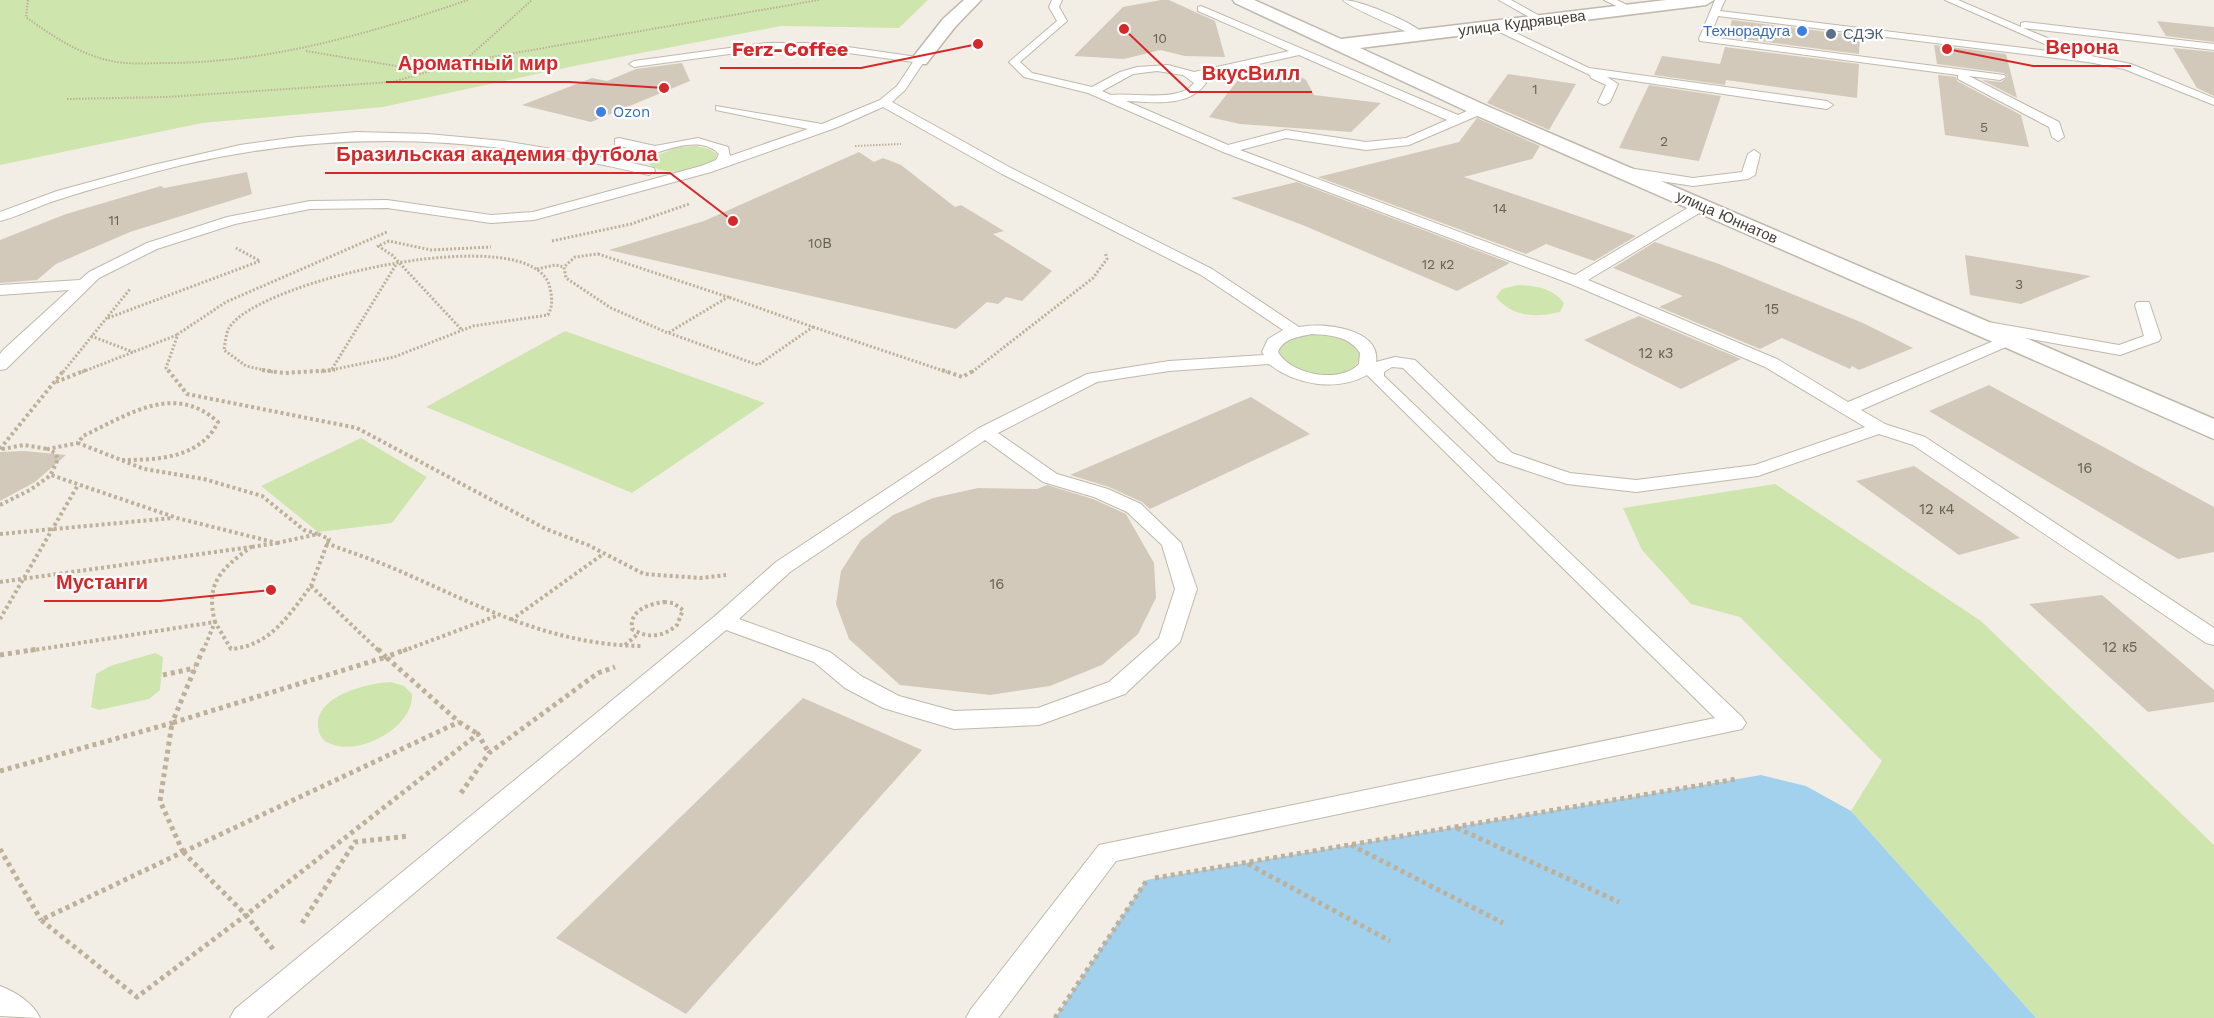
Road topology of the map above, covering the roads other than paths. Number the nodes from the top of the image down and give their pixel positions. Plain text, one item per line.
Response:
1 (973, 0) edge
2 (1057, 0) edge
3 (1241, 0) edge
4 (1348, 0) edge
5 (1504, 0) edge
6 (1609, 0) edge
7 (1720, 0) edge
8 (1950, 0) edge
9 (1710, 7) edge
10 (1201, 9) dead end
11 (1630, 9) junction
12 (1542, 20) junction
13 (2001, 22) junction
14 (1494, 26) junction
15 (1421, 35) junction
16 (1338, 45) junction
17 (2214, 47) edge
18 (1298, 52) junction
19 (902, 59) junction
20 (2088, 59) junction
21 (920, 60) junction
22 (634, 64) dead end
23 (856, 68) dead end
24 (1950, 70) junction
25 (1586, 71) junction
26 (1193, 75) junction
27 (2000, 77) dead end
28 (1092, 91) junction
29 (1110, 99) junction
30 (2211, 100) edge
31 (884, 102) junction
32 (1604, 102) dead end
33 (1827, 105) dead end
34 (720, 108) dead end
35 (1480, 110) junction
36 (1458, 120) junction
37 (822, 128) junction
38 (2058, 137) dead end
39 (619, 142) dead end
40 (1227, 149) junction
41 (655, 150) junction
42 (1754, 154) dead end
43 (605, 162) junction
44 (706, 169) junction
45 (1619, 170) junction
46 (649, 171) junction
47 (683, 176) junction
48 (1701, 206) junction
49 (0, 216) edge
50 (1576, 281) junction
51 (84, 284) junction
52 (0, 290) edge
53 (2143, 305) dead end
54 (1971, 324) junction
55 (1294, 331) junction
56 (2009, 340) junction
57 (1273, 359) junction
58 (0, 365) edge
59 (1368, 371) junction
60 (1847, 409) junction
61 (1879, 428) junction
62 (2214, 430) edge
63 (985, 432) junction
64 (723, 621) junction
65 (2214, 638) edge
66 (0, 999) edge
67 (25, 1018) edge
68 (245, 1018) edge
69 (981, 1018) edge

1 - 21 street
2 - 28 lane
3 - 16 street, улица Юннатов
4 - 15 lane
5 - 12 lane
6 - 11 lane
7 - 9 lane
8 - 13 lane
9 - 11 street, улица Кудрявцева
9 - 20 lane
9 - 24 lane
10 - 18 lane
11 - 12 street, улица Кудрявцева
12 - 14 street, улица Кудрявцева
13 - 17 lane
13 - 20 lane
14 - 15 street, улица Кудрявцева
14 - 25 lane
15 - 16 street, улица Кудрявцева
16 - 35 street, улица Юннатов
18 - 26 lane
18 - 36 lane
19 - 21 lane
19 - 22 lane
19 - 23 lane
20 - 30 lane
21 - 31 lane
24 - 27 lane
24 - 38 lane
25 - 32 lane
25 - 33 lane
26 - 28 lane
26 - 29 lane
28 - 29 lane
29 - 40 lane
31 - 37 lane
31 - 55 lane
34 - 37 lane
35 - 36 lane
35 - 45 street, улица Юннатов
36 - 40 lane
37 - 44 lane
39 - 41 lane
40 - 50 lane
41 - 43 lane
41 - 44 lane
41 - 46 lane
42 - 45 lane
43 - 46 lane
43 - 49 lane
44 - 47 lane
45 - 48 street, улица Юннатов
46 - 47 lane
47 - 51 lane
48 - 50 lane
48 - 54 street, улица Юннатов
50 - 60 lane
51 - 52 lane
51 - 58 lane
53 - 54 lane
54 - 56 street, улица Юннатов
55 - 57 lane
55 - 59 lane
56 - 60 lane
56 - 62 street, улица Юннатов
57 - 59 lane
57 - 63 lane
59 - 61 lane
59 - 69 lane
60 - 61 lane
61 - 65 lane
63 - 64 lane
63 - 64 lane
64 - 68 lane
66 - 67 lane

